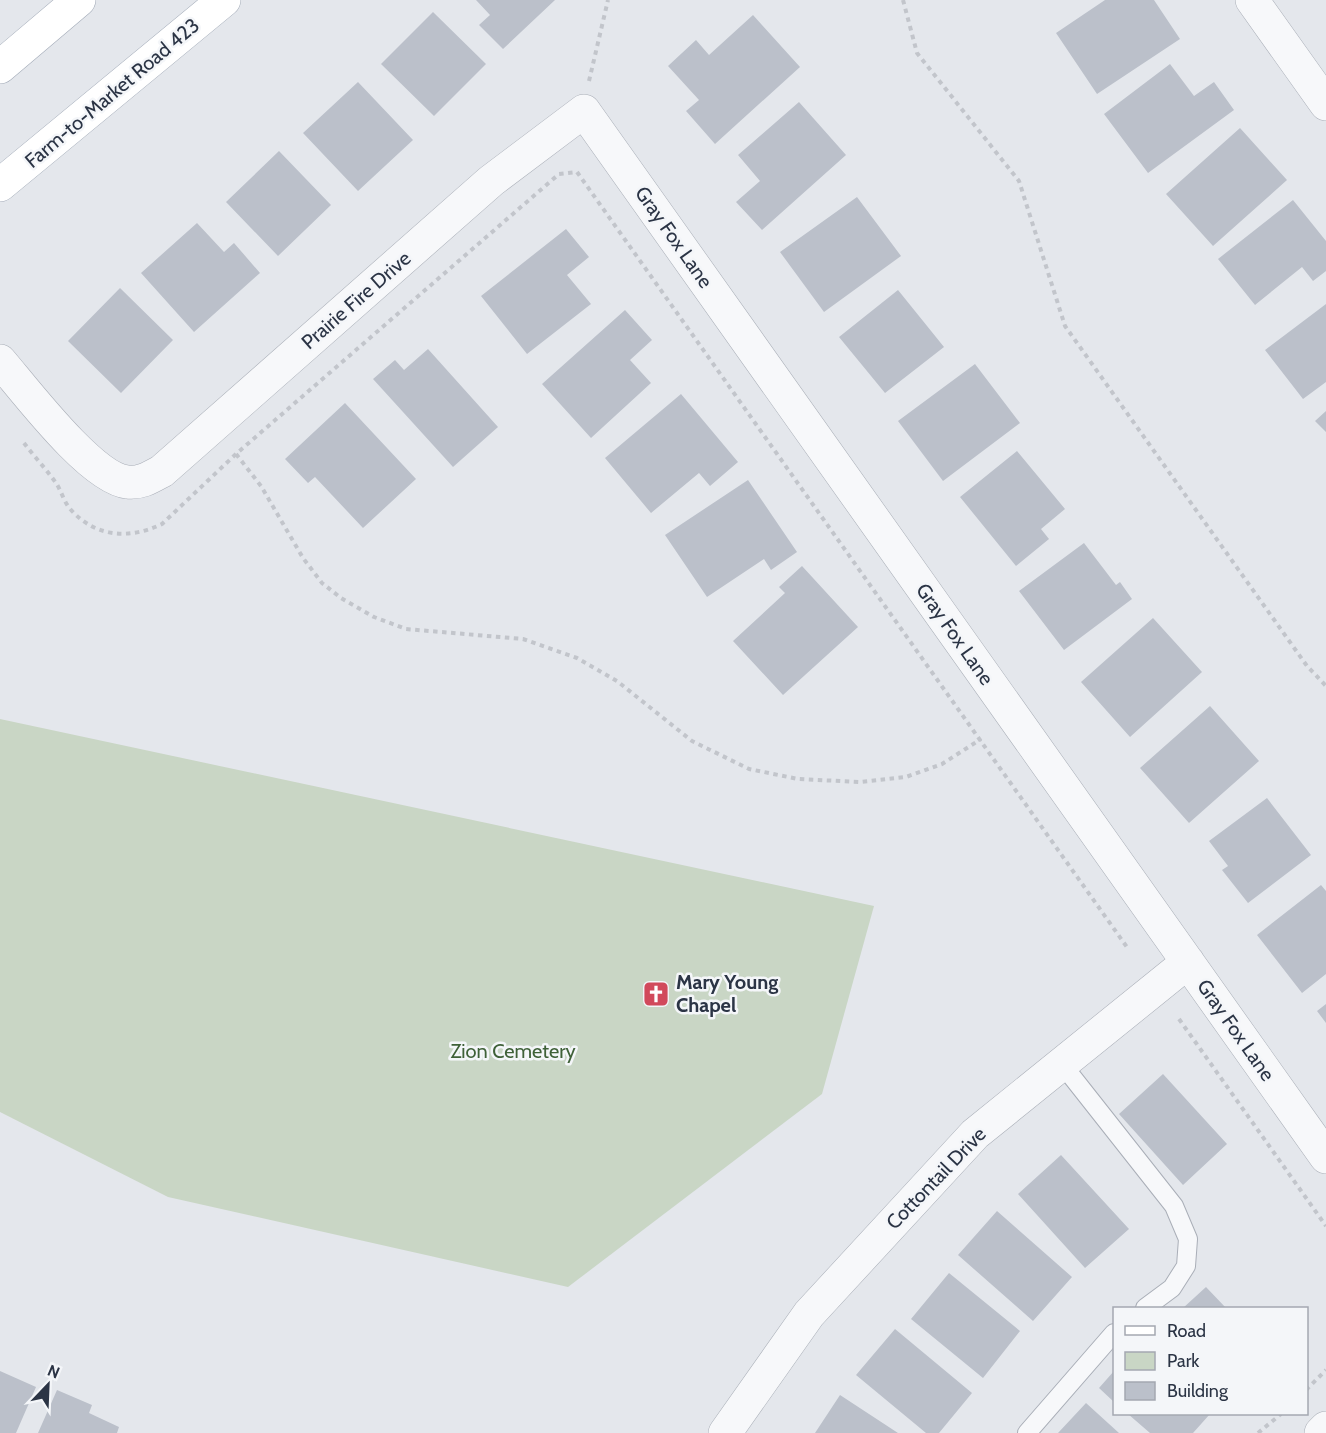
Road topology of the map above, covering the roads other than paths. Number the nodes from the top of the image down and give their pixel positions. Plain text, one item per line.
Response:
1 (79, 0) edge
2 (224, 0) edge
3 (1252, 0) edge
4 (0, 67) edge
5 (1326, 104) edge
6 (584, 111) joint
7 (0, 185) edge
8 (0, 361) edge
9 (1188, 962) junction
10 (1062, 1064) junction
11 (1326, 1157) edge
12 (1146, 1307) edge
13 (1113, 1334) edge
14 (1326, 1428) edge
15 (725, 1433) edge
16 (1027, 1433) edge
17 (1321, 1433) edge

1 - 4 main road
2 - 7 main road, Farm-to-Market Road 423
3 - 5 street
6 - 8 street, Prairie Fire Drive
6 - 9 street, Gray Fox Lane
9 - 10 street, Cottontail Drive
9 - 11 street, Gray Fox Lane
10 - 12 lane
10 - 15 street, Cottontail Drive
13 - 16 lane
14 - 17 street

